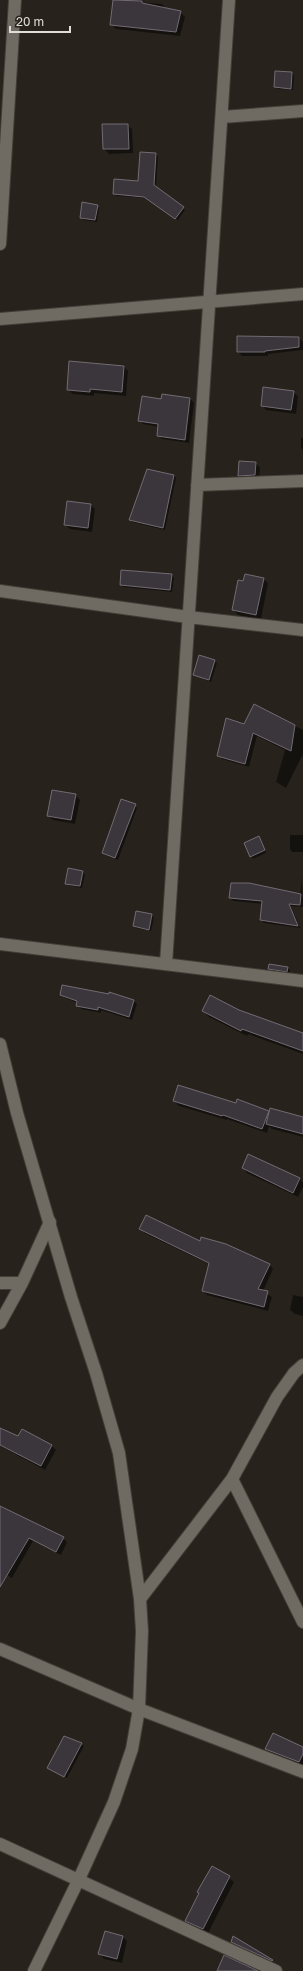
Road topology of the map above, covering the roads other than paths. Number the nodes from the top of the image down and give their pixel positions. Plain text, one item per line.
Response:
1 (15, 0) edge
2 (229, 0) edge
3 (303, 111) edge
4 (222, 117) junction
5 (0, 244) edge
6 (303, 294) edge
7 (210, 300) junction
8 (0, 318) edge
9 (303, 481) edge
10 (197, 485) junction
11 (0, 591) edge
12 (188, 617) junction
13 (303, 630) edge
14 (0, 944) edge
15 (166, 964) junction
16 (303, 981) edge
17 (0, 1044) edge
18 (50, 1222) junction
19 (22, 1282) junction
20 (0, 1283) edge
21 (0, 1323) edge
22 (303, 1365) edge
23 (232, 1479) junction
24 (140, 1599) junction
25 (303, 1622) edge
26 (0, 1649) edge
27 (139, 1709) junction
28 (303, 1772) edge
29 (0, 1844) edge
30 (80, 1879) junction
31 (34, 1971) edge
32 (276, 1971) edge

1 - 5 street
2 - 4 street
3 - 4 street
4 - 7 street
6 - 7 street
7 - 8 street
7 - 10 street
9 - 10 street
10 - 12 street
11 - 12 street
12 - 13 street
12 - 15 street
14 - 15 street
15 - 16 street
17 - 18 street
18 - 19 street
18 - 24 street
19 - 20 street
19 - 21 street
22 - 23 street
23 - 24 street
23 - 25 street
24 - 27 street
26 - 27 street
27 - 28 street
27 - 30 street
29 - 30 street
30 - 31 street
30 - 32 street

